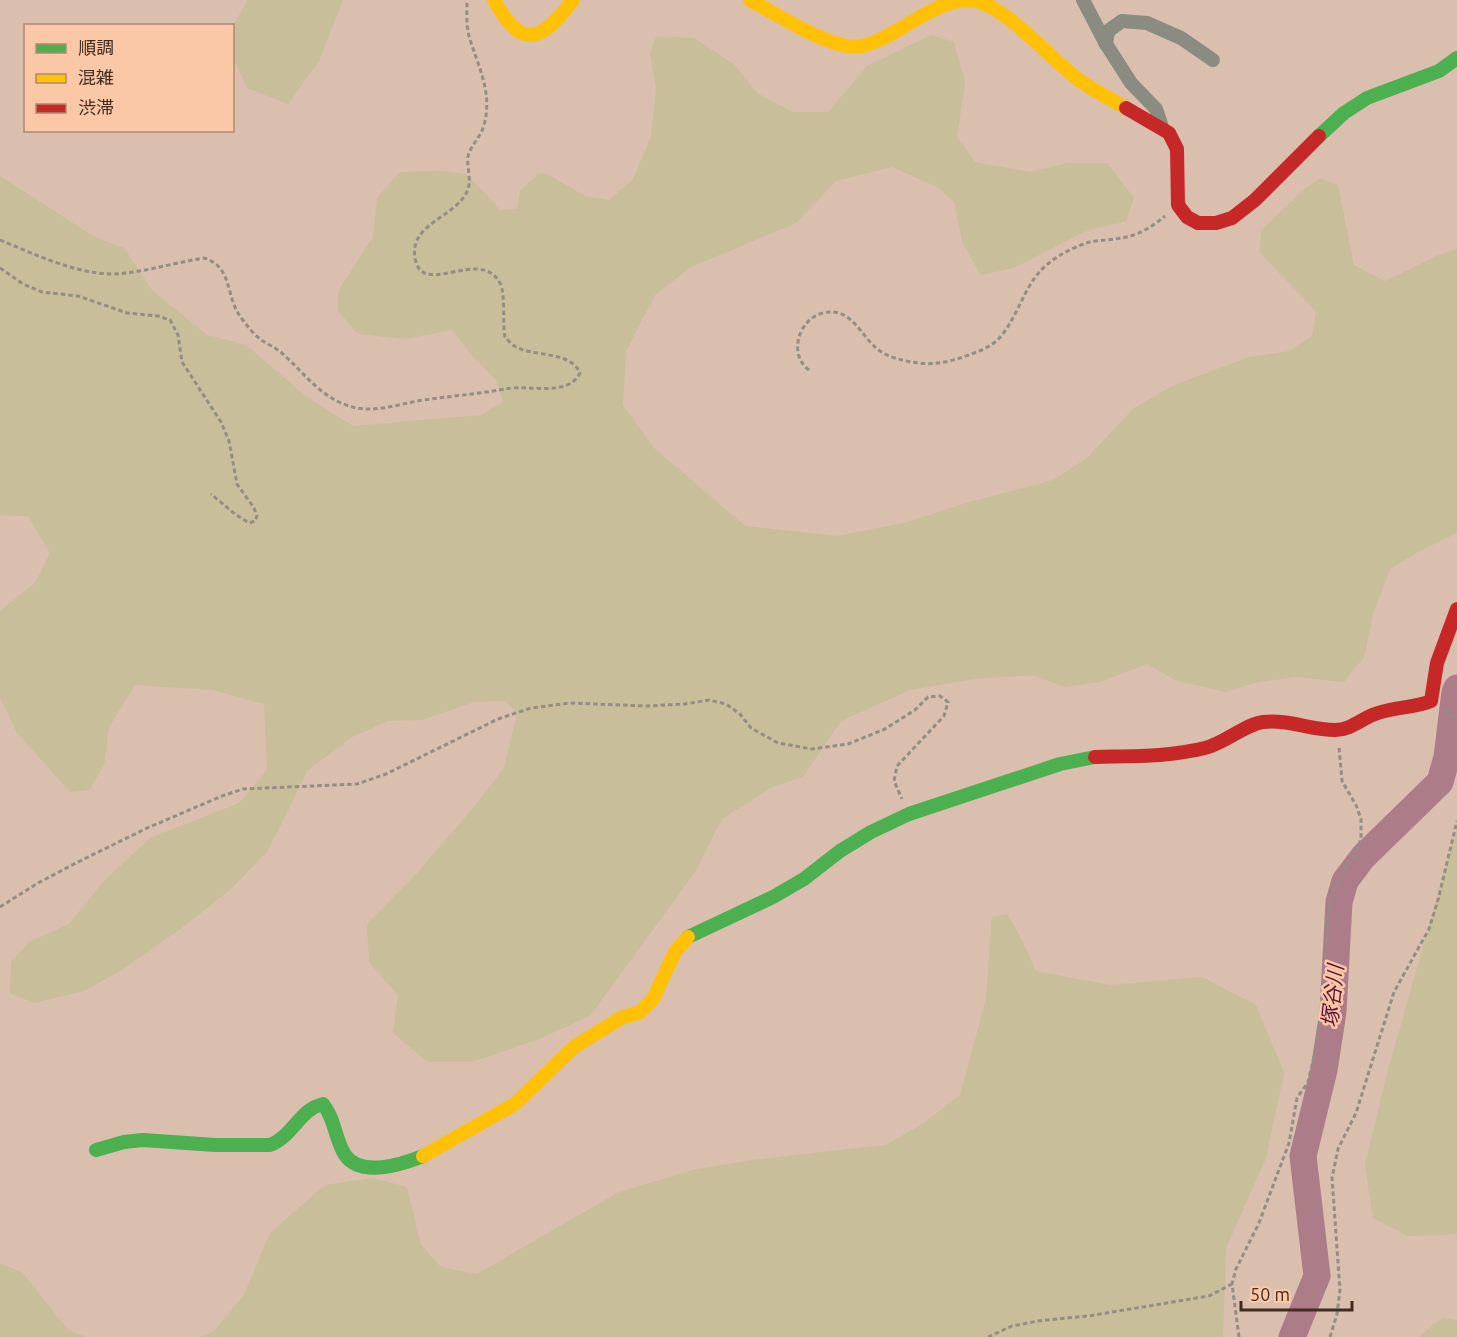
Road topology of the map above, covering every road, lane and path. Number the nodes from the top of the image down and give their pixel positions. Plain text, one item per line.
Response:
1 (467, 0) edge
2 (494, 0) edge
3 (573, 0) edge
4 (750, 0) edge
5 (1083, 0) edge
6 (1106, 44) junction
7 (1457, 58) edge
8 (1213, 60) dead end
9 (1162, 127) junction
10 (1178, 205) junction
11 (0, 240) edge
12 (0, 268) edge
13 (809, 370) dead end
14 (211, 494) dead end
15 (1457, 609) edge
16 (1443, 709) dead end
17 (1457, 719) edge
18 (1338, 730) junction
19 (909, 814) junction
20 (1457, 821) edge
21 (0, 907) edge
22 (96, 1150) dead end
23 (1232, 1284) junction
24 (988, 1337) edge
25 (1239, 1337) edge
26 (1330, 1337) edge

1 - 11 path
2 - 3 street
4 - 9 street
5 - 6 street
6 - 8 street
6 - 9 street
7 - 10 street
9 - 10 street
10 - 13 path
12 - 14 path
15 - 18 street
16 - 17 path
18 - 19 street
18 - 23 path
19 - 21 path
19 - 22 street
20 - 26 path
23 - 24 path
23 - 25 path

